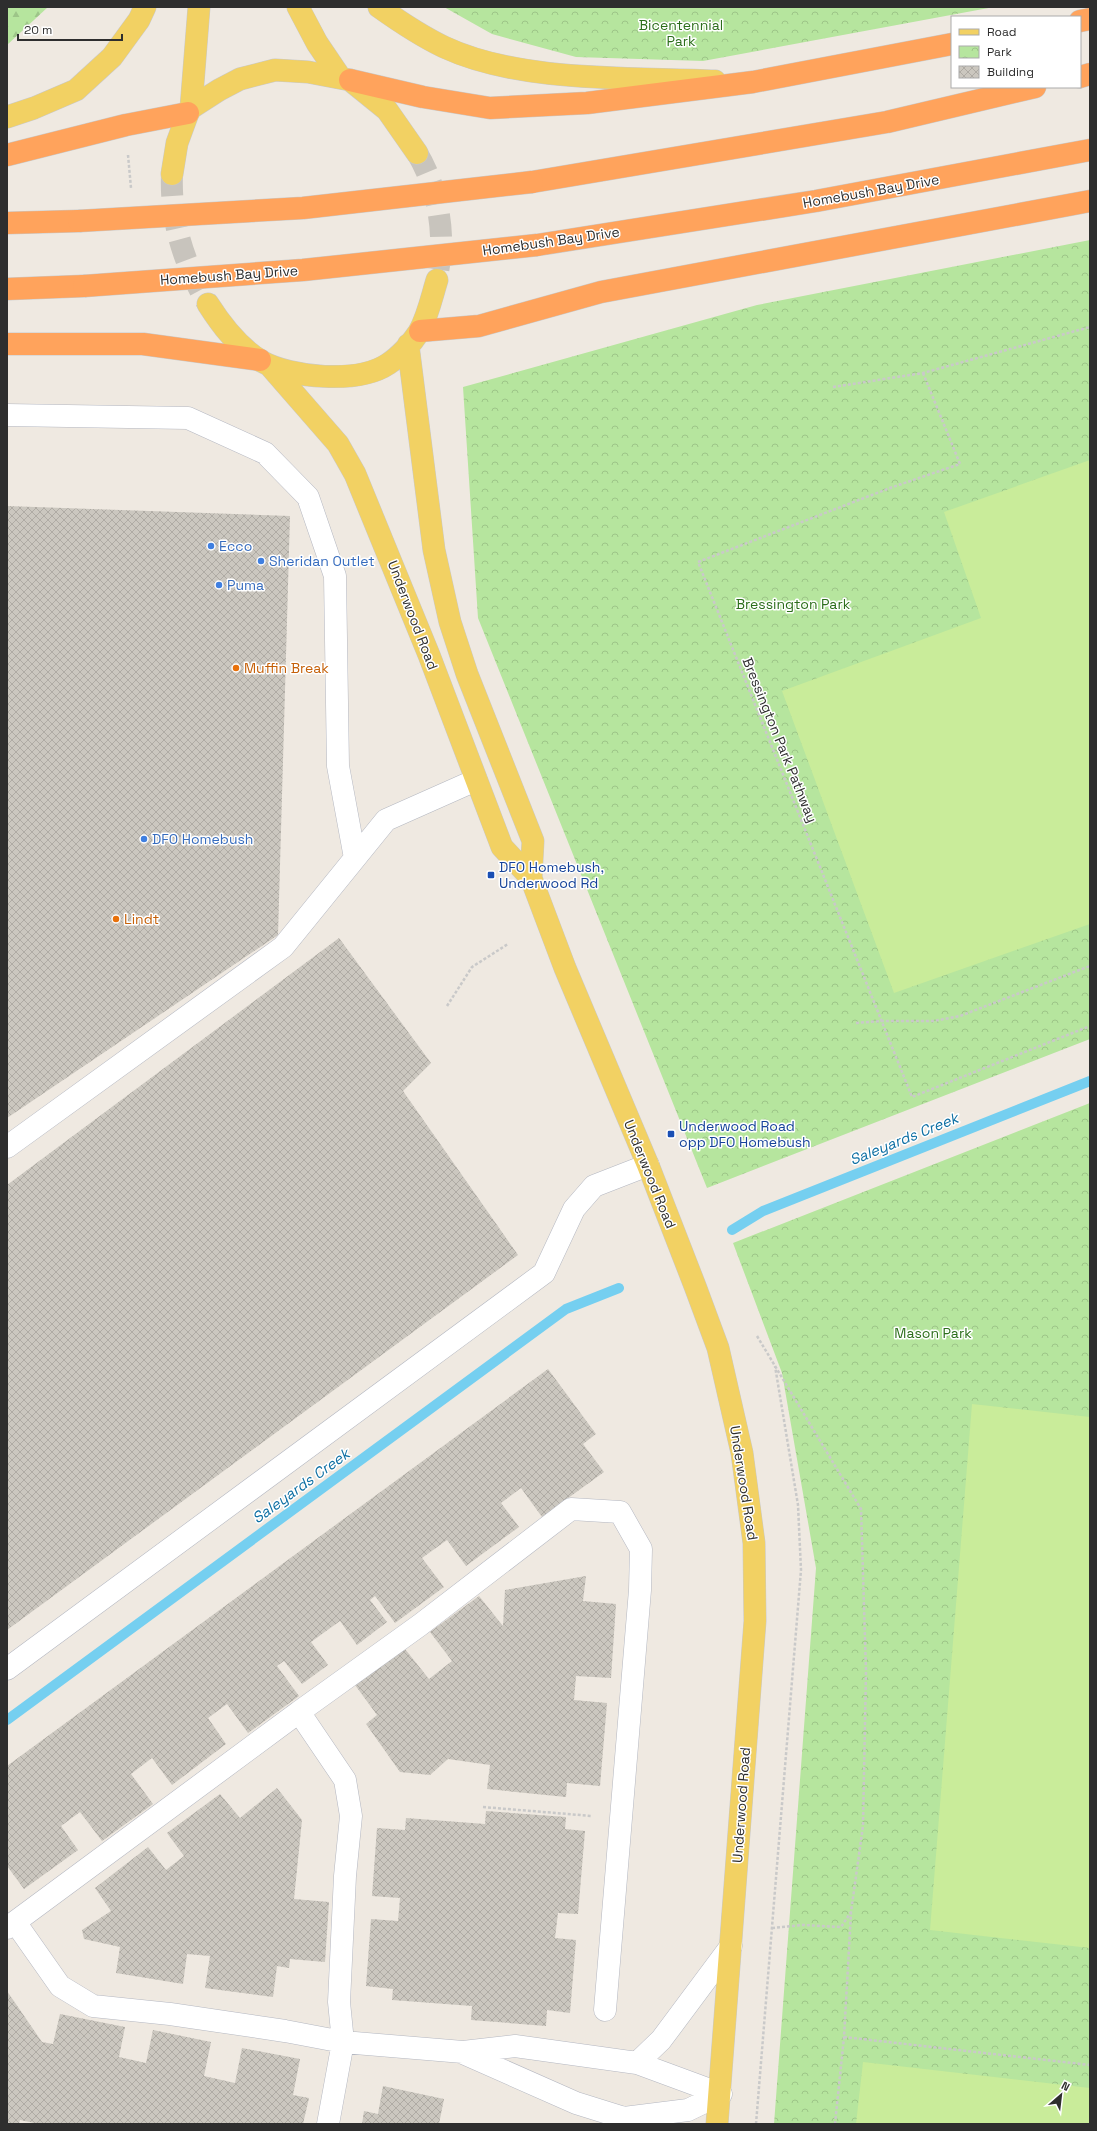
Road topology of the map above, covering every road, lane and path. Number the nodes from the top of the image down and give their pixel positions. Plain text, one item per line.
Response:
1 (145, 7) edge
2 (199, 7) edge
3 (298, 7) edge
4 (379, 7) edge
5 (951, 44) edge
6 (345, 79) junction
7 (753, 82) junction
8 (1031, 88) edge
9 (190, 110) junction
10 (7, 117) edge
11 (1090, 150) edge
12 (417, 153) tunnel mouth
13 (7, 155) edge
14 (172, 174) tunnel mouth
15 (1090, 201) edge
16 (7, 223) edge
17 (437, 280) tunnel mouth
18 (7, 289) edge
19 (208, 304) tunnel mouth
20 (1090, 327) edge
21 (414, 338) junction
22 (7, 344) edge
23 (265, 363) junction
24 (923, 373) junction
25 (833, 387) dead end
26 (7, 415) edge
27 (476, 780) junction
28 (355, 858) junction
29 (531, 878) junction
30 (508, 944) dead end
31 (1090, 966) edge
32 (447, 1006) dead end
33 (881, 1021) junction
34 (856, 1023) dead end
35 (1090, 1026) edge
36 (7, 1147) edge
37 (648, 1165) junction
38 (757, 1336) dead end
39 (775, 1366) junction
40 (7, 1669) edge
41 (299, 1712) junction
42 (483, 1807) dead end
43 (621, 1818) junction
44 (851, 1912) junction
45 (11, 1925) edge
46 (773, 1928) junction
47 (731, 1946) junction
48 (605, 2010) dead end
49 (844, 2037) junction
50 (343, 2042) junction
51 (463, 2052) junction
52 (637, 2063) junction
53 (1090, 2065) edge
54 (721, 2094) junction
55 (627, 2121) edge
56 (328, 2124) edge
57 (717, 2124) edge
58 (756, 2124) edge
59 (835, 2124) edge

1 - 10 main road
2 - 9 main road
3 - 6 main road
4 - 7 main road
5 - 7 highway
6 - 7 highway
6 - 9 main road
6 - 12 main road
8 - 16 highway, bridge
9 - 13 highway
9 - 14 main road
11 - 18 highway, Homebush Bay Drive, bridge
15 - 21 highway
17 - 21 main road
19 - 23 main road
20 - 24 path
21 - 23 main road
21 - 29 main road, Underwood Road
22 - 23 highway
23 - 27 main road, Underwood Road
24 - 25 path
24 - 33 path, Bressington Park Pathway
26 - 28 lane
27 - 28 lane
27 - 29 main road, Underwood Road
28 - 36 lane
29 - 37 main road, Underwood Road
30 - 32 path
31 - 33 path
33 - 34 path
33 - 35 path, Bressington Park Pathway
37 - 40 lane
37 - 47 main road, Underwood Road
38 - 39 path
39 - 44 path
39 - 46 path
41 - 43 lane
41 - 45 lane
41 - 50 lane
42 - 43 path
43 - 48 lane
44 - 46 path
44 - 49 path
45 - 50 lane
46 - 58 path
47 - 52 lane
47 - 54 main road, Underwood Road
49 - 53 path
49 - 59 path
50 - 51 lane
50 - 56 lane
51 - 52 lane
51 - 55 lane
52 - 54 lane
54 - 55 lane
54 - 57 main road, Underwood Road

